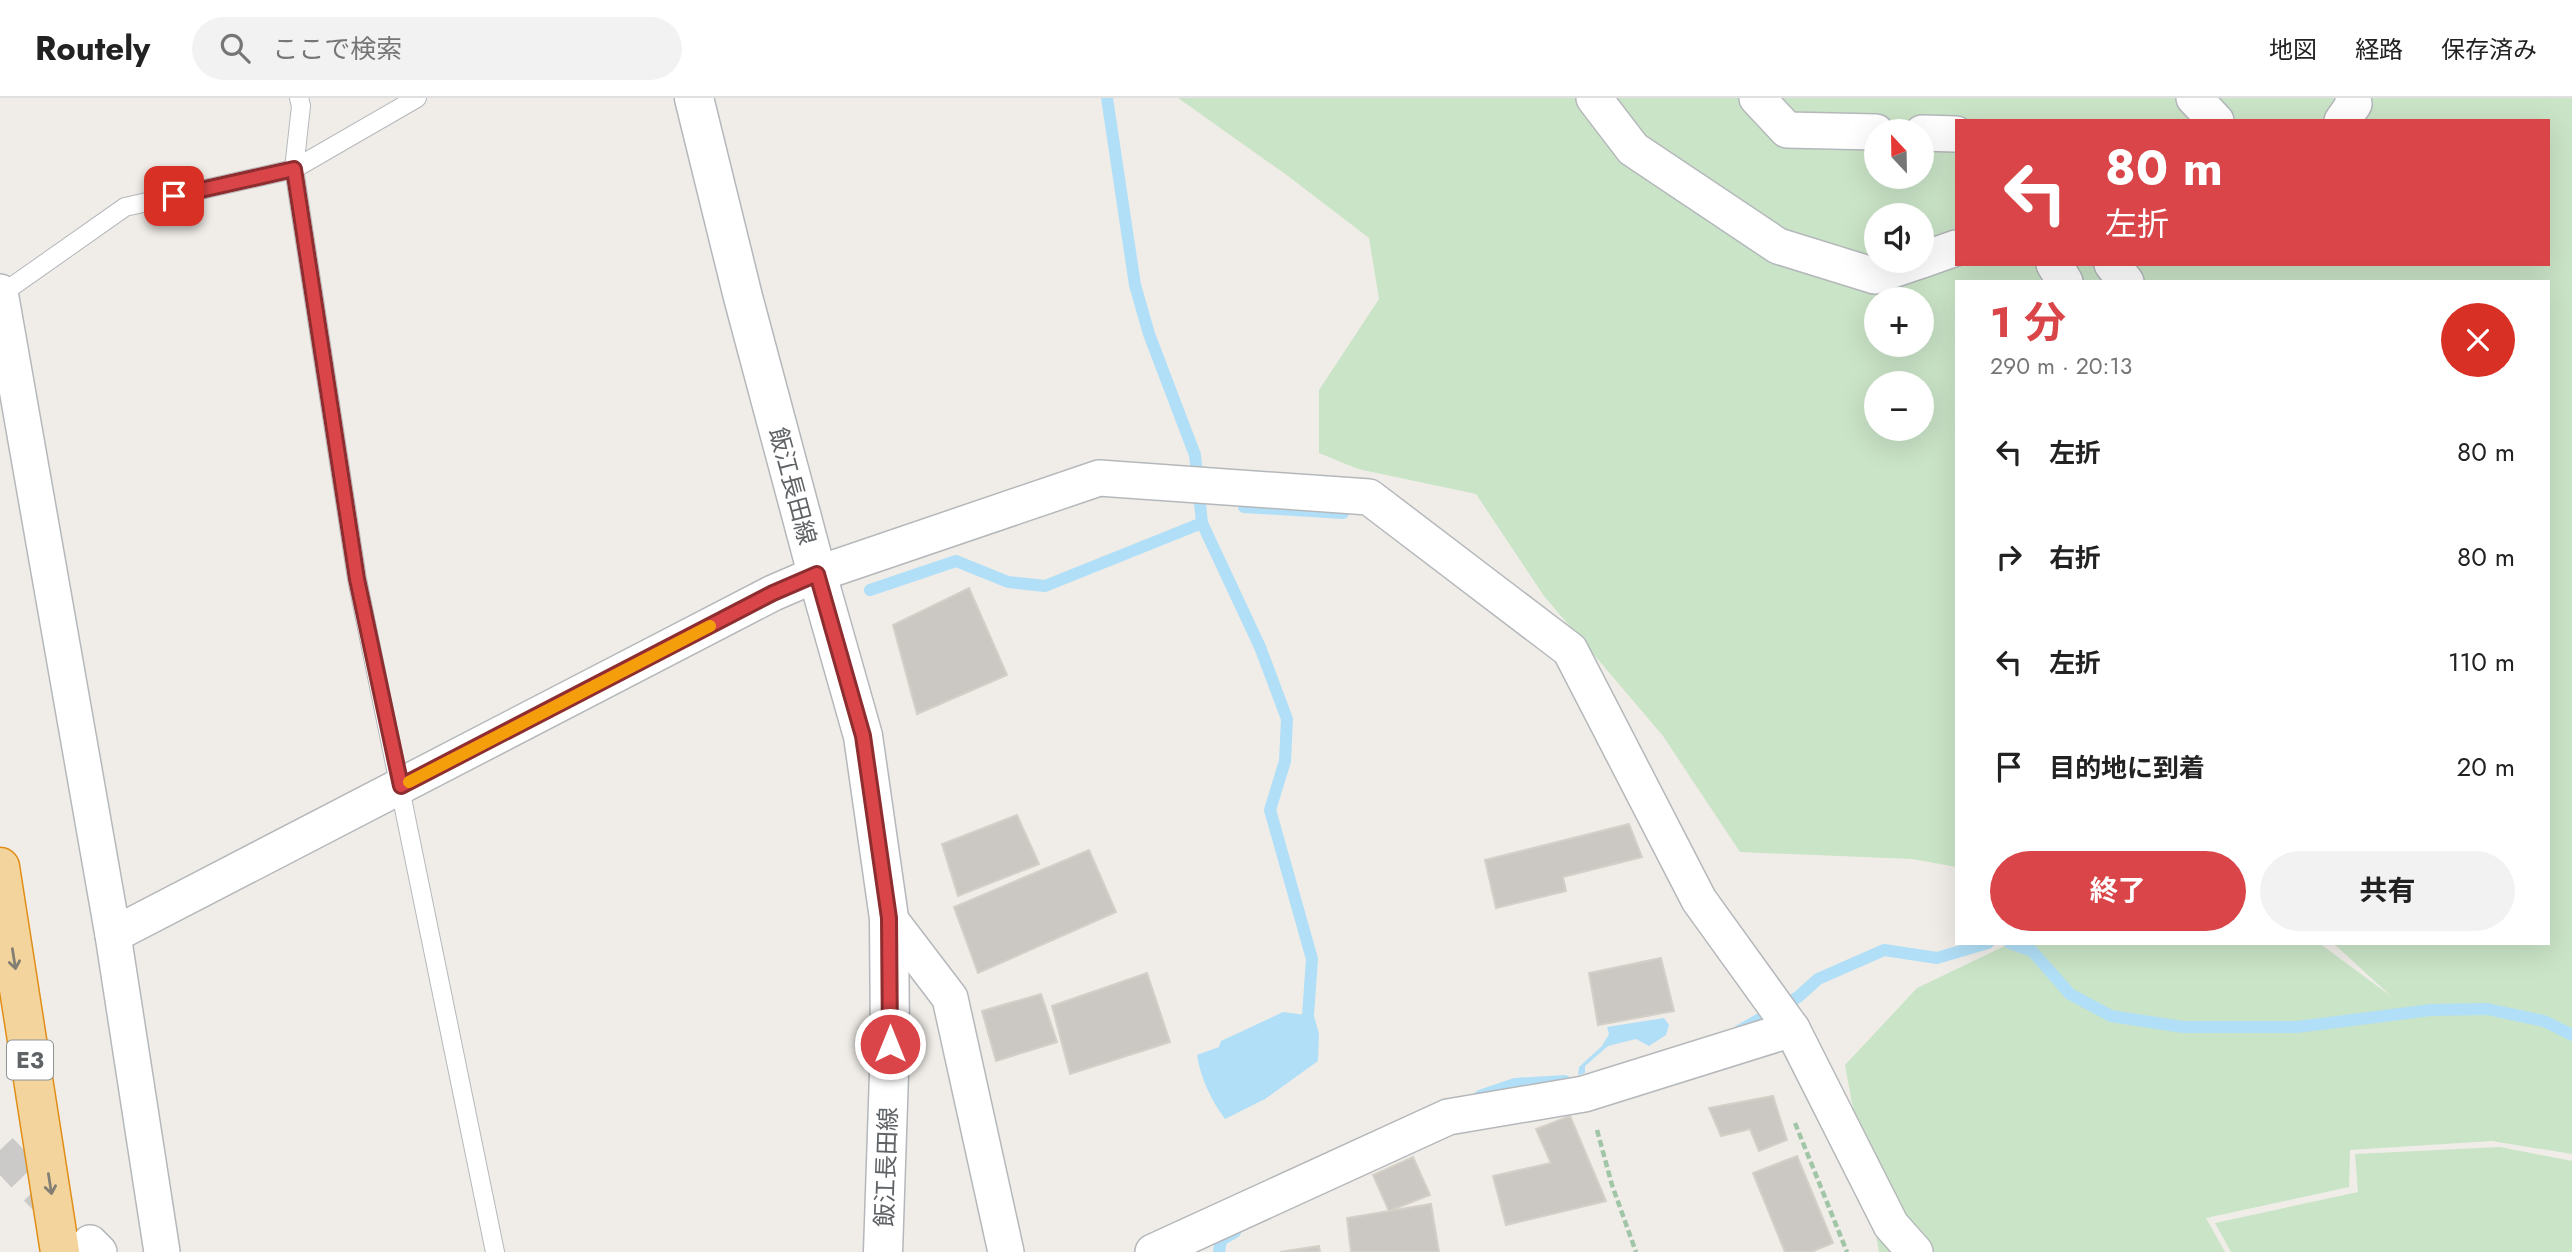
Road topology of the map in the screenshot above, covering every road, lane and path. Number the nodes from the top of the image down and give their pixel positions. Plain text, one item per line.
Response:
1 (299, 98) edge
2 (417, 98) edge
3 (694, 98) edge
4 (1594, 98) edge
5 (1757, 98) edge
6 (2194, 98) edge
7 (2353, 98) edge
8 (2214, 119) edge
9 (2343, 119) edge
10 (1864, 132) edge
11 (1934, 133) edge
12 (1955, 134) edge
13 (294, 169) junction
14 (1955, 248) edge
15 (1934, 255) edge
16 (2114, 266) edge
17 (1864, 273) edge
18 (1865, 273) edge
19 (1883, 273) edge
20 (2124, 280) edge
21 (0, 294) edge
22 (817, 574) junction
23 (401, 786) junction
24 (0, 867) edge
25 (889, 918) junction
26 (113, 935) junction
27 (1792, 1029) junction
28 (1792, 1116) dead end
29 (1597, 1129) dead end
30 (83, 1249) edge
31 (162, 1252) edge
32 (495, 1252) edge
33 (883, 1252) edge
34 (1006, 1252) edge
35 (1153, 1252) edge
36 (1636, 1252) edge
37 (1847, 1252) edge
38 (1915, 1252) edge

1 - 13 lane
2 - 13 lane
3 - 22 main road, 飯江長田線
4 - 17 street
5 - 10 street
6 - 8 street
7 - 9 street
11 - 12 street
13 - 21 lane
13 - 23 lane
14 - 15 street
16 - 20 street
18 - 19 street
21 - 26 street
22 - 23 street
22 - 25 main road, 飯江長田線
22 - 27 street
23 - 26 street
23 - 32 lane
24 -> 30 highway, E3
25 - 33 main road, 飯江長田線
25 - 34 street
26 - 31 street
27 - 35 street
27 - 38 street
28 - 37 path
29 - 36 path

